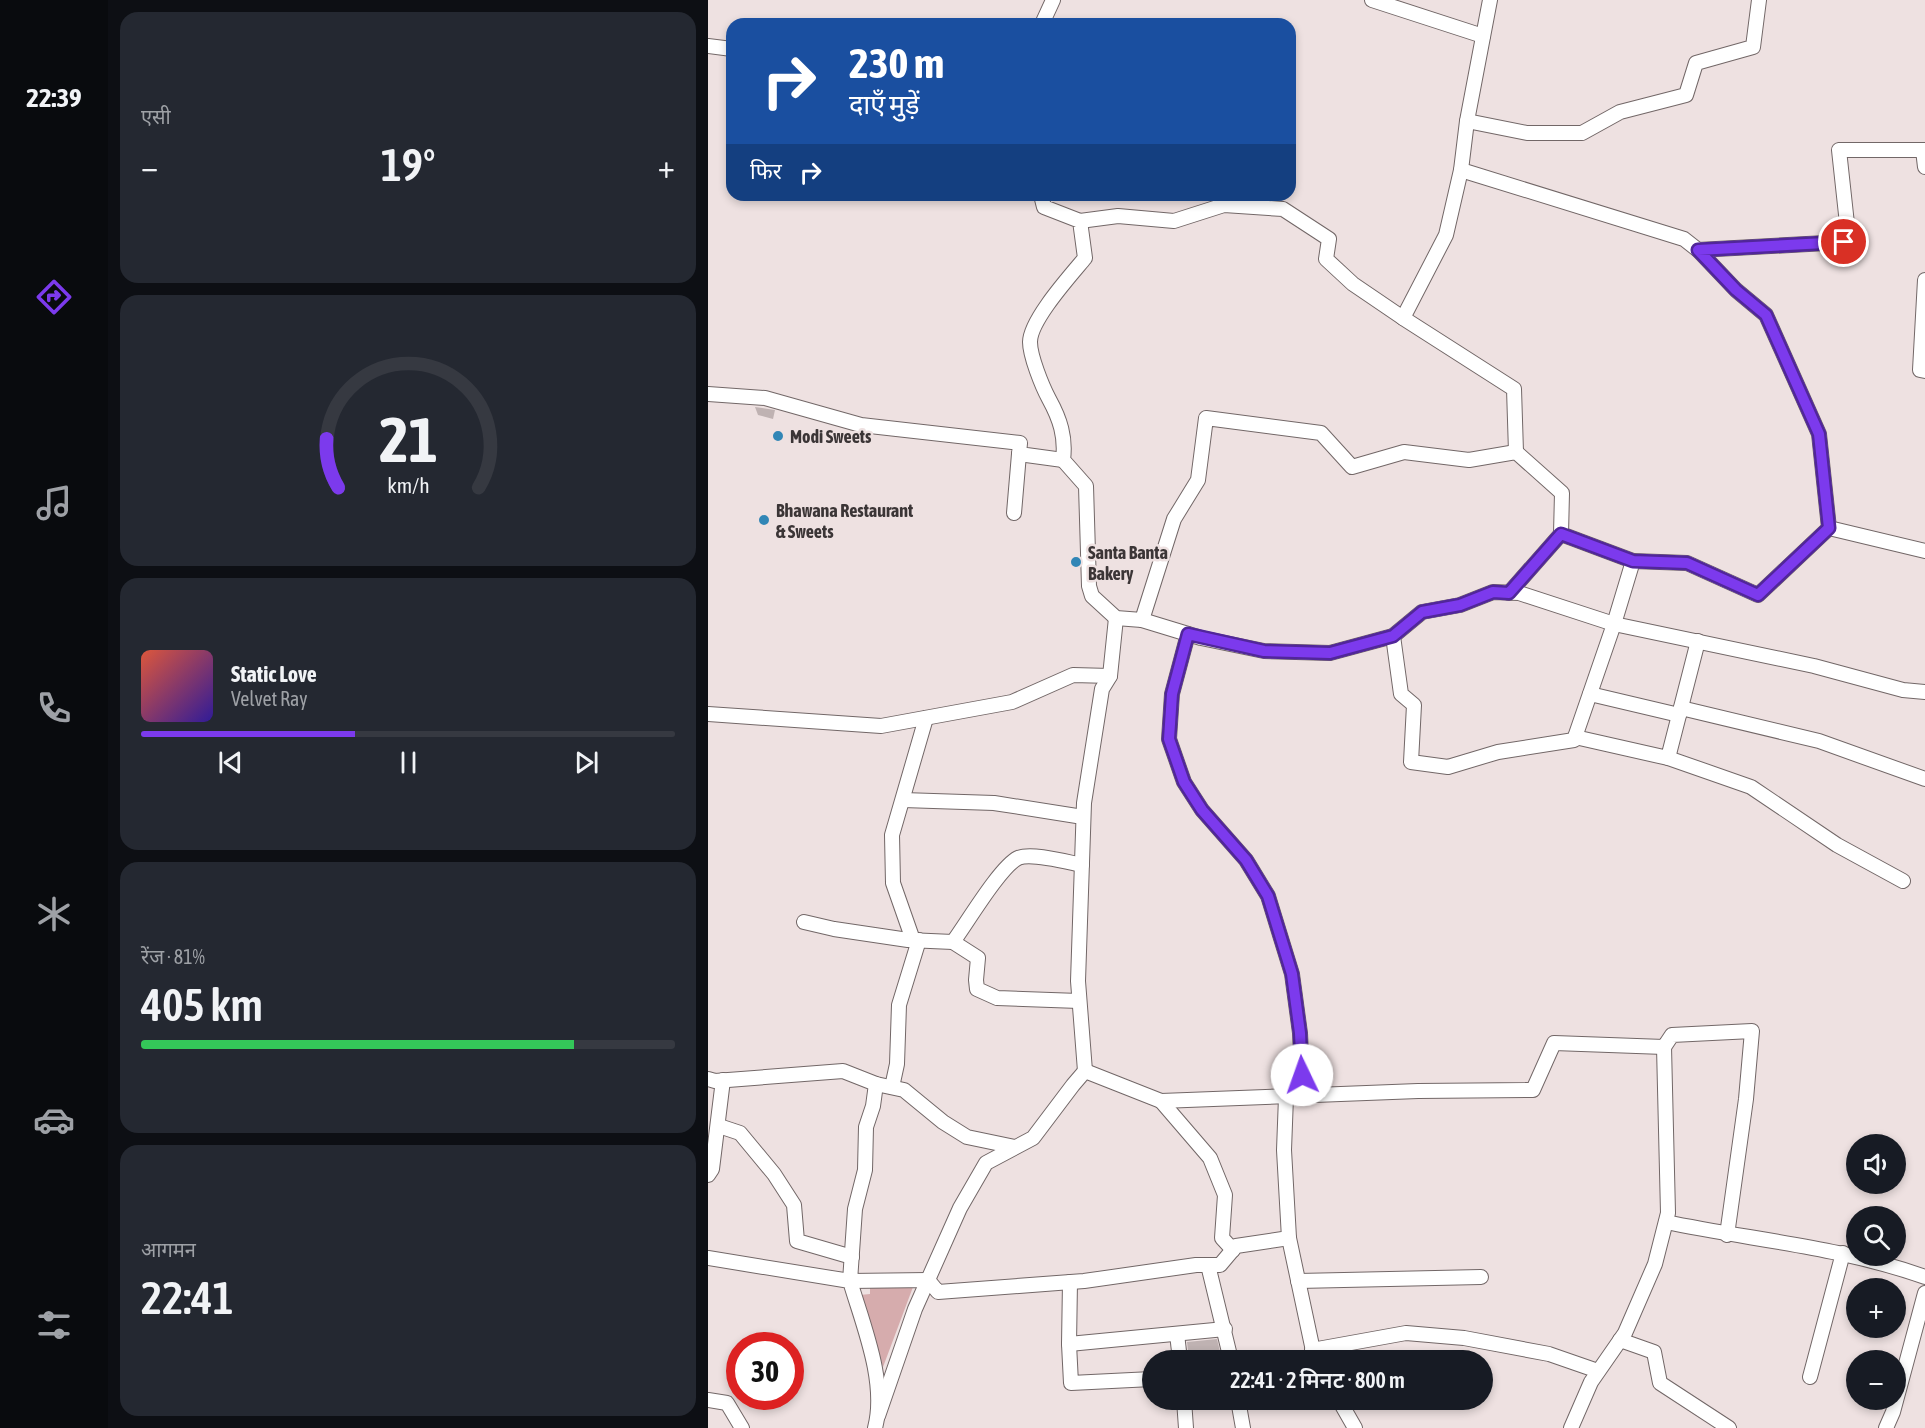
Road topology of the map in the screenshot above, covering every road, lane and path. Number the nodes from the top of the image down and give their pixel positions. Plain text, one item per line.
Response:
1 (1053, 0) edge
2 (1372, 0) edge
3 (1490, 0) edge
4 (1759, 0) edge
5 (1045, 18) edge
6 (1484, 36) junction
7 (708, 46) edge
8 (726, 48) edge
9 (1467, 121) junction
10 (1924, 150) edge
11 (1925, 167) edge
12 (1461, 170) junction
13 (1042, 201) edge
14 (1080, 221) junction
15 (1698, 250) junction
16 (1925, 280) edge
17 (1403, 318) junction
18 (1925, 371) edge
19 (708, 394) edge
20 (1516, 452) junction
21 (1019, 454) junction
22 (1063, 460) junction
23 (1014, 513) dead end
24 (1829, 528) junction
25 (1561, 534) junction
26 (1925, 551) edge
27 (1633, 561) junction
28 (1509, 593) junction
29 (1116, 618) junction
30 (1142, 620) junction
31 (1614, 624) junction
32 (1188, 634) junction
33 (1393, 636) junction
34 (1698, 641) junction
35 (1110, 675) junction
36 (1925, 692) edge
37 (1590, 694) junction
38 (1680, 711) junction
39 (708, 714) edge
40 (926, 718) junction
41 (1575, 737) junction
42 (1668, 758) junction
43 (1925, 778) edge
44 (903, 800) junction
45 (1083, 817) junction
46 (1082, 865) junction
47 (1903, 881) dead end
48 (804, 922) dead end
49 (916, 940) junction
50 (953, 942) junction
51 (1079, 1001) junction
52 (1664, 1047) junction
53 (1085, 1071) junction
54 (708, 1079) edge
55 (723, 1080) junction
56 (876, 1084) junction
57 (892, 1087) junction
58 (1303, 1096) junction
59 (1286, 1097) junction
60 (1161, 1101) junction
61 (719, 1126) junction
62 (1016, 1147) junction
63 (708, 1175) edge
64 (1666, 1222) junction
65 (1727, 1235) junction
66 (1289, 1238) junction
67 (1233, 1250) junction
68 (1843, 1253) junction
69 (852, 1257) junction
70 (708, 1258) edge
71 (1208, 1265) junction
72 (1481, 1277) dead end
73 (1925, 1277) edge
74 (928, 1280) junction
75 (850, 1281) junction
76 (1298, 1281) junction
77 (1070, 1282) junction
78 (1925, 1293) edge
79 (1225, 1329) junction
80 (1177, 1334) junction
81 (1620, 1340) junction
82 (1068, 1344) junction
83 (1179, 1350) edge
84 (1229, 1350) edge
85 (1313, 1350) edge
86 (1335, 1350) edge
87 (1598, 1371) junction
88 (1810, 1377) dead end
89 (1142, 1379) edge
90 (708, 1400) edge
91 (1185, 1410) edge
92 (1240, 1410) edge
93 (1344, 1410) edge
94 (877, 1422) edge
95 (742, 1428) edge
96 (1186, 1428) edge
97 (1243, 1428) edge
98 (1355, 1428) edge
99 (1571, 1428) edge
100 (1729, 1428) edge
101 (1886, 1428) edge

1 - 5 street
2 - 6 street
3 - 6 street
4 - 9 street
6 - 9 street
7 - 8 street
9 - 12 street
10 - 11 street
10 - 15 street
12 - 15 street
12 - 17 street
13 - 14 street
14 - 17 street
14 - 22 street
15 - 24 street
16 - 18 street
17 - 20 street
19 - 21 street
20 - 25 street
20 - 30 street
21 - 22 street
21 - 23 street
22 - 29 street
24 - 26 street
24 - 27 street
25 - 27 street
25 - 28 street
27 - 31 street
28 - 31 street
28 - 33 street
29 - 30 street
29 - 35 street
30 - 32 street
31 - 34 street
31 - 37 street
32 - 33 street
32 - 58 street
33 - 41 street
34 - 36 street
34 - 38 street
35 - 40 street
35 - 45 street
37 - 38 street
37 - 41 street
38 - 42 street
38 - 43 street
39 - 40 street
40 - 44 street
41 - 42 street
42 - 47 street
44 - 45 street
44 - 49 street
45 - 46 street
46 - 50 street
46 - 51 street
48 - 49 street
49 - 50 street
49 - 57 street
50 - 51 street
51 - 53 street
52 - 58 street
52 - 64 street
52 - 65 street
53 - 60 street
53 - 62 street
54 - 55 street
55 - 56 street
55 - 61 street
56 - 57 street
56 - 69 street
57 - 62 street
58 - 59 street
59 - 60 street
59 - 66 street
60 - 67 street
61 - 63 street
61 - 69 street
62 - 74 street
64 - 65 street
64 - 81 street
65 - 68 street
66 - 67 street
66 - 76 street
67 - 71 street
68 - 73 street
68 - 88 street
69 - 75 street
70 - 75 street
71 - 77 street
71 - 79 street
72 - 76 street
74 - 75 street
74 - 77 street
74 - 94 street
75 - 94 street
76 - 85 street
77 - 82 street
78 - 101 street
79 - 80 street
79 - 84 street
80 - 82 street
80 - 83 street
81 - 87 street
81 - 100 street
82 - 89 street
86 - 87 street
87 - 99 street
90 - 95 street
91 - 96 street
92 - 97 street
93 - 98 street

